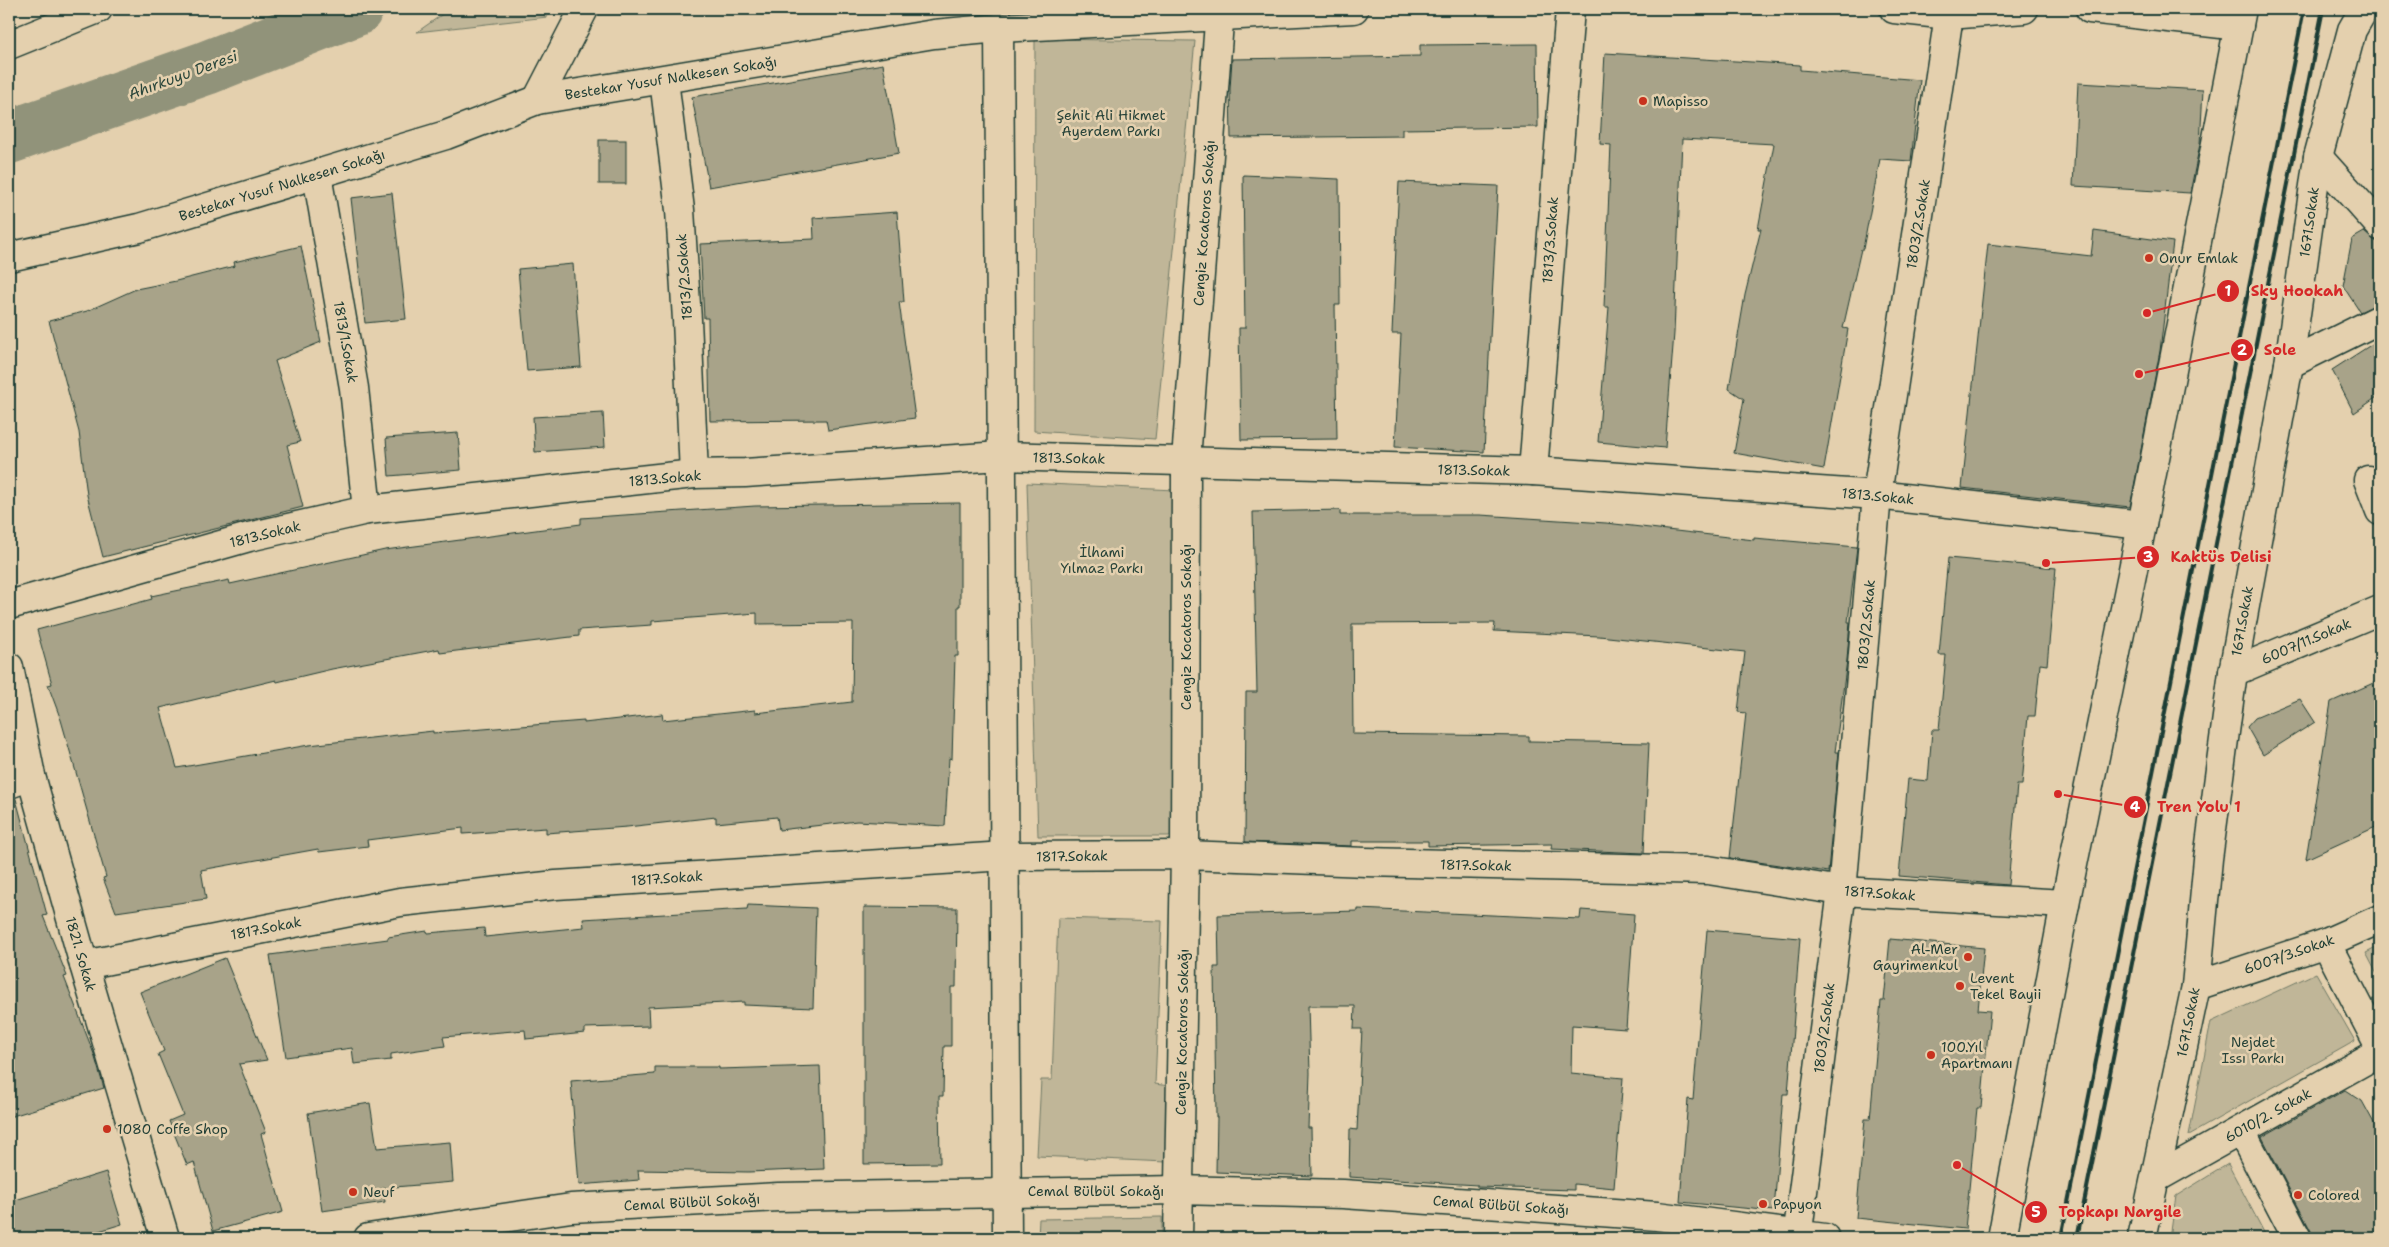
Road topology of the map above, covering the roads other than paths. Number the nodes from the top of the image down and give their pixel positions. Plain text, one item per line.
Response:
1 (98, 9) edge
2 (584, 9) edge
3 (1354, 9) edge
4 (1570, 9) edge
5 (1894, 9) edge
6 (2024, 9) edge
7 (2090, 9) edge
8 (2364, 9) edge
9 (1220, 13) edge
10 (1950, 14) junction
11 (1040, 17) edge
12 (2240, 17) edge
13 (999, 28) junction
14 (9, 45) edge
15 (664, 80) junction
16 (538, 100) junction
17 (2318, 157) junction
18 (317, 174) junction
19 (2380, 226) edge
20 (9, 257) edge
21 (2380, 319) edge
22 (2289, 364) junction
23 (1002, 456) junction
24 (1186, 460) junction
25 (1533, 471) junction
26 (694, 474) junction
27 (2368, 480) dead end
28 (1877, 495) junction
29 (367, 510) junction
30 (2380, 511) edge
31 (2142, 525) junction
32 (9, 605) edge
33 (2380, 610) edge
34 (9, 667) edge
35 (2233, 672) junction
36 (20, 780) edge
37 (1185, 855) junction
38 (1005, 856) junction
39 (1842, 890) junction
40 (2065, 904) junction
41 (2380, 919) edge
42 (2326, 943) junction
43 (84, 965) junction
44 (2196, 986) junction
45 (2380, 1048) edge
46 (2380, 1052) edge
47 (2241, 1131) junction
48 (2156, 1178) junction
49 (1178, 1190) junction
50 (1005, 1191) junction
51 (1797, 1236) edge
52 (165, 1238) edge
53 (368, 1238) edge
54 (1007, 1238) edge
55 (1178, 1238) edge
56 (1825, 1238) edge
57 (2002, 1238) edge
58 (2142, 1238) edge
59 (2297, 1238) edge

1 - 14 street
2 - 16 street
3 - 9 street, Bestekar Yusuf Nalkesen Sokağı
4 - 25 street, 1813/3.Sokak
5 - 10 street
6 - 10 street
7 - 12 street
8 - 17 street, 1671.Sokak
9 - 11 street, Bestekar Yusuf Nalkesen Sokağı
9 - 24 street, Cengiz Kocatoros Sokağı
10 - 28 street, 1803/2.Sokak
11 - 13 street, Bestekar Yusuf Nalkesen Sokağı
12 - 31 street
13 - 15 street, Bestekar Yusuf Nalkesen Sokağı
13 - 23 street
15 - 16 street, Bestekar Yusuf Nalkesen Sokağı
15 - 26 street, 1813/2.Sokak
16 - 18 street, Bestekar Yusuf Nalkesen Sokağı
17 - 19 street
17 - 22 street, 1671.Sokak
18 - 20 street, Bestekar Yusuf Nalkesen Sokağı
18 - 29 street, 1813/1.Sokak
21 - 22 street
22 - 35 street, 1671.Sokak
23 - 24 street, 1813.Sokak
23 - 26 street, 1813.Sokak
23 - 38 street
24 - 25 street, 1813.Sokak
24 - 37 street, Cengiz Kocatoros Sokağı
25 - 28 street, 1813.Sokak
26 - 29 street, 1813.Sokak
27 - 30 street
28 - 31 street, 1813.Sokak
28 - 39 street, 1803/2.Sokak
29 - 32 street, 1813.Sokak
31 - 40 street
33 - 35 street, 6007/11.Sokak
34 - 36 street, 1821. Sokak
35 - 44 street, 1671.Sokak
36 - 43 street, 1821. Sokak
37 - 38 street, 1817.Sokak
37 - 39 street, 1817.Sokak
37 - 49 street, Cengiz Kocatoros Sokağı
38 - 43 street, 1817.Sokak
38 - 50 street
39 - 40 street, 1817.Sokak
39 - 51 street, 1803/2.Sokak
40 - 57 street
41 - 42 street, 6007/3.Sokak
42 - 44 street, 6007/3.Sokak
42 - 45 street
43 - 52 street, 1821. Sokak
44 - 48 street, 1671.Sokak
46 - 47 street, 6010/2. Sokak
47 - 48 street, 6010/2. Sokak
47 - 59 street
48 - 58 street, 1671.Sokak
49 - 50 street, Cemal Bülbül Sokağı
49 - 51 street, Cemal Bülbül Sokağı
49 - 55 street, Cengiz Kocatoros Sokağı
50 - 53 street, Cemal Bülbül Sokağı
50 - 54 street
51 - 56 street, Cemal Bülbül Sokağı

